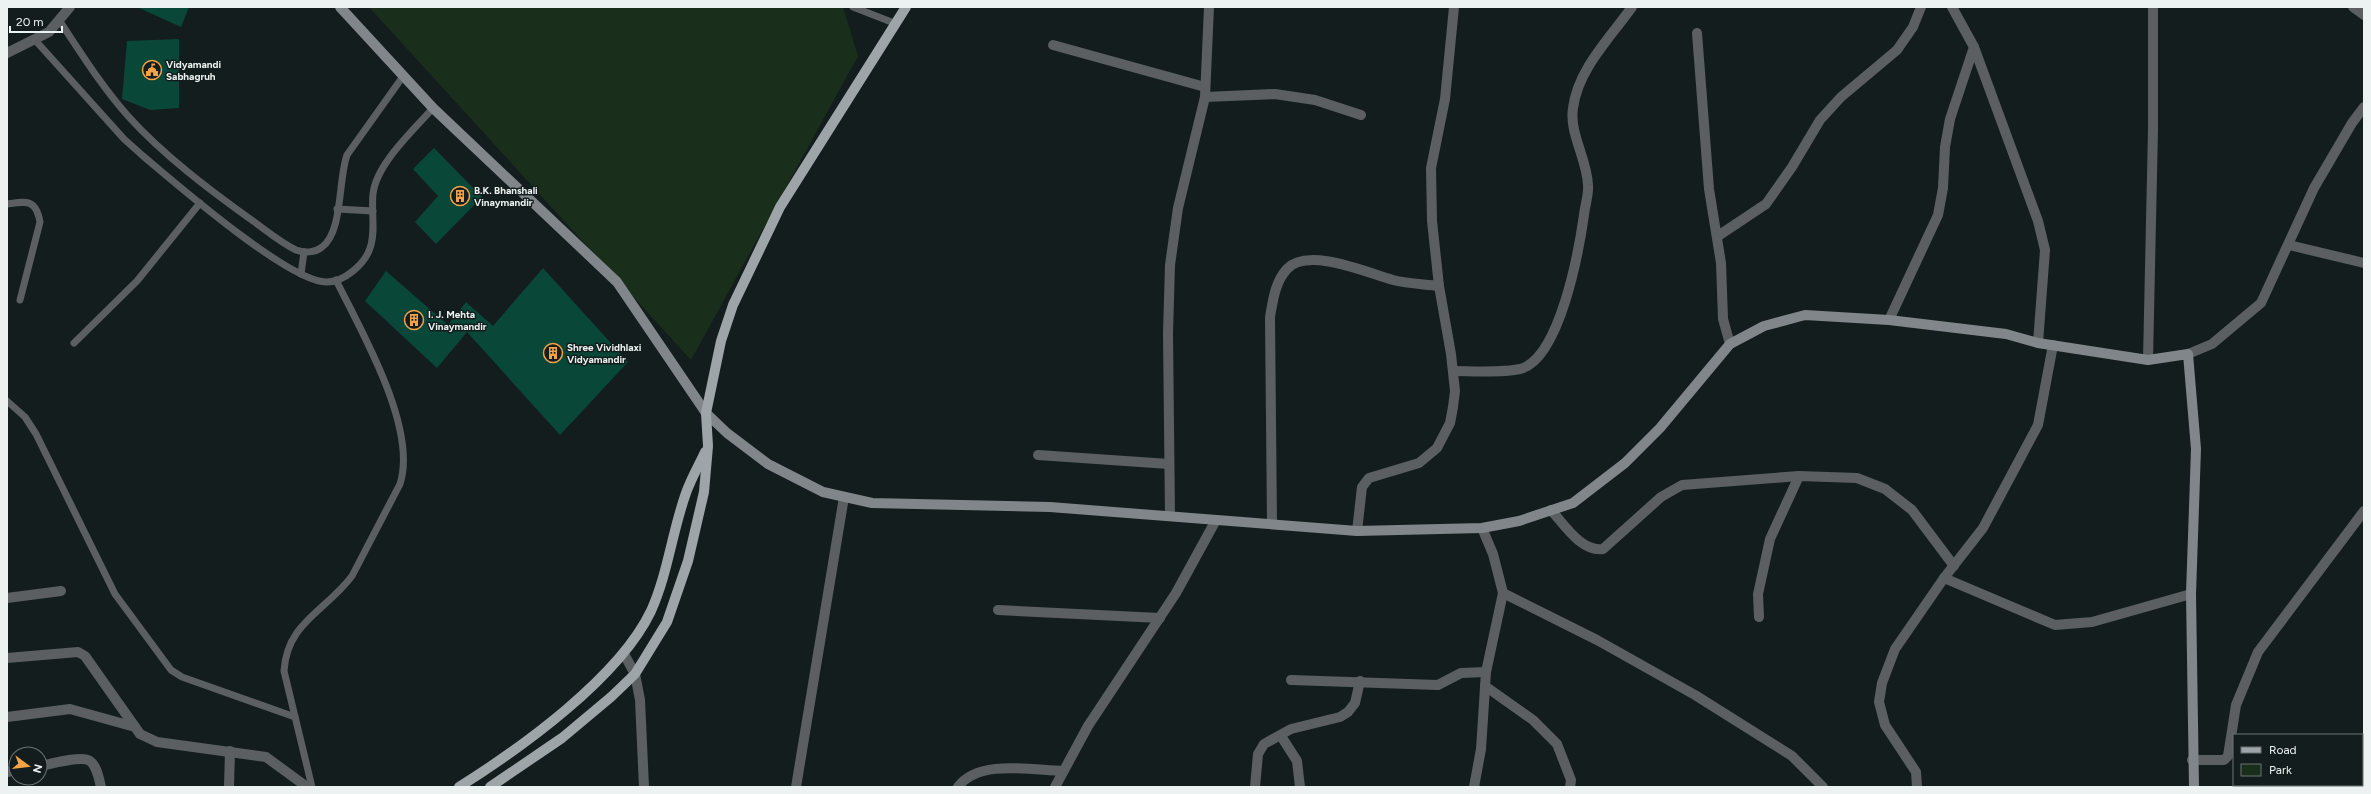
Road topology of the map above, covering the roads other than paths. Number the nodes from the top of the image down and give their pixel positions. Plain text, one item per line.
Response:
1 (70, 7) edge
2 (340, 7) edge
3 (853, 7) edge
4 (906, 7) edge
5 (1209, 7) edge
6 (1454, 7) edge
7 (1632, 7) edge
8 (1921, 7) edge
9 (1952, 7) edge
10 (2153, 7) edge
11 (2353, 7) edge
12 (2364, 15) edge
13 (59, 20) junction
14 (894, 23) junction
15 (1696, 33) dead end
16 (35, 40) junction
17 (1053, 45) dead end
18 (1974, 47) junction
19 (7, 53) edge
20 (404, 74) junction
21 (1205, 92) junction
22 (2364, 107) edge
23 (433, 108) junction
24 (1361, 115) dead end
25 (200, 203) junction
26 (7, 204) edge
27 (337, 209) junction
28 (373, 211) junction
29 (1718, 236) junction
30 (2290, 245) junction
31 (304, 252) junction
32 (2364, 263) edge
33 (302, 274) junction
34 (336, 280) junction
35 (1439, 286) junction
36 (20, 300) dead end
37 (1889, 320) junction
38 (74, 343) dead end
39 (2038, 343) junction
40 (1730, 344) junction
41 (2053, 345) junction
42 (2188, 354) junction
43 (2148, 360) junction
44 (1453, 371) junction
45 (7, 401) edge
46 (706, 413) junction
47 (708, 446) junction
48 (1038, 455) dead end
49 (1169, 464) junction
50 (1799, 476) junction
51 (844, 497) junction
52 (1551, 510) junction
53 (2364, 511) edge
54 (1170, 516) junction
55 (1216, 520) junction
56 (1272, 524) junction
57 (1482, 528) junction
58 (1357, 531) junction
59 (1954, 566) junction
60 (1944, 578) junction
61 (61, 591) dead end
62 (1502, 593) junction
63 (2191, 594) junction
64 (7, 598) edge
65 (998, 610) dead end
66 (1759, 617) dead end
67 (1160, 618) junction
68 (624, 654) junction
69 (7, 658) edge
70 (1486, 672) junction
71 (635, 674) junction
72 (1291, 680) dead end
73 (1360, 681) junction
74 (1485, 686) junction
75 (7, 717) edge
76 (295, 717) junction
77 (135, 727) junction
78 (1281, 736) junction
79 (230, 751) junction
80 (2192, 760) junction
81 (48, 764) edge
82 (1062, 771) junction
83 (101, 787) edge
84 (229, 787) edge
85 (307, 787) edge
86 (312, 787) edge
87 (459, 787) edge
88 (490, 787) edge
89 (644, 787) edge
90 (796, 787) edge
91 (958, 787) edge
92 (1055, 787) edge
93 (1255, 787) edge
94 (1300, 787) edge
95 (1474, 787) edge
96 (1570, 787) edge
97 (1823, 787) edge
98 (1917, 787) edge
99 (2194, 787) edge

1 - 13 street
2 - 20 street
3 - 14 lane
4 - 14 main road
5 - 21 street
6 - 35 street
7 - 44 street
8 - 29 street
9 - 18 street
10 - 43 street
11 - 12 street
13 - 16 street
13 - 31 lane
14 - 46 main road
15 - 29 street
16 - 19 street
16 - 25 lane
17 - 21 street
18 - 37 street
18 - 39 street
20 - 23 street
20 - 27 lane
21 - 24 street
21 - 49 street
22 - 30 street
23 - 28 lane
23 - 46 street
25 - 33 lane
25 - 38 lane
26 - 36 lane
27 - 28 lane
27 - 31 lane
28 - 34 lane
29 - 40 street
30 - 32 street
30 - 42 street
31 - 33 lane
33 - 34 lane
34 - 76 lane
35 - 44 street
35 - 56 street
37 - 39 street
37 - 40 street
39 - 41 street
40 - 52 street
41 - 43 street
41 - 59 street
42 - 43 street
42 - 63 street
44 - 58 street
45 - 76 lane
46 - 47 main road
46 - 51 street
47 - 68 main road
47 - 71 main road
48 - 49 street
49 - 54 street
50 - 52 street
50 - 59 street
50 - 66 street
51 - 54 street
51 - 90 street
52 - 57 street
53 - 80 street
54 - 55 street
55 - 56 street
55 - 67 street
56 - 58 street
57 - 58 street
57 - 62 street
59 - 60 street
60 - 63 street
60 - 98 street
61 - 64 street
62 - 70 street
62 - 97 street
63 - 80 street
65 - 67 street
67 - 82 street
68 - 71 street
68 - 87 main road
69 - 77 street
70 - 73 street
70 - 74 street
71 - 88 main road
71 - 89 street
72 - 73 street
73 - 78 street
74 - 95 street
74 - 96 street
75 - 77 street
76 - 86 lane
77 - 79 street
78 - 93 street
78 - 94 street
79 - 84 street
79 - 85 street
80 - 99 street
81 - 83 street
82 - 91 street
82 - 92 street

